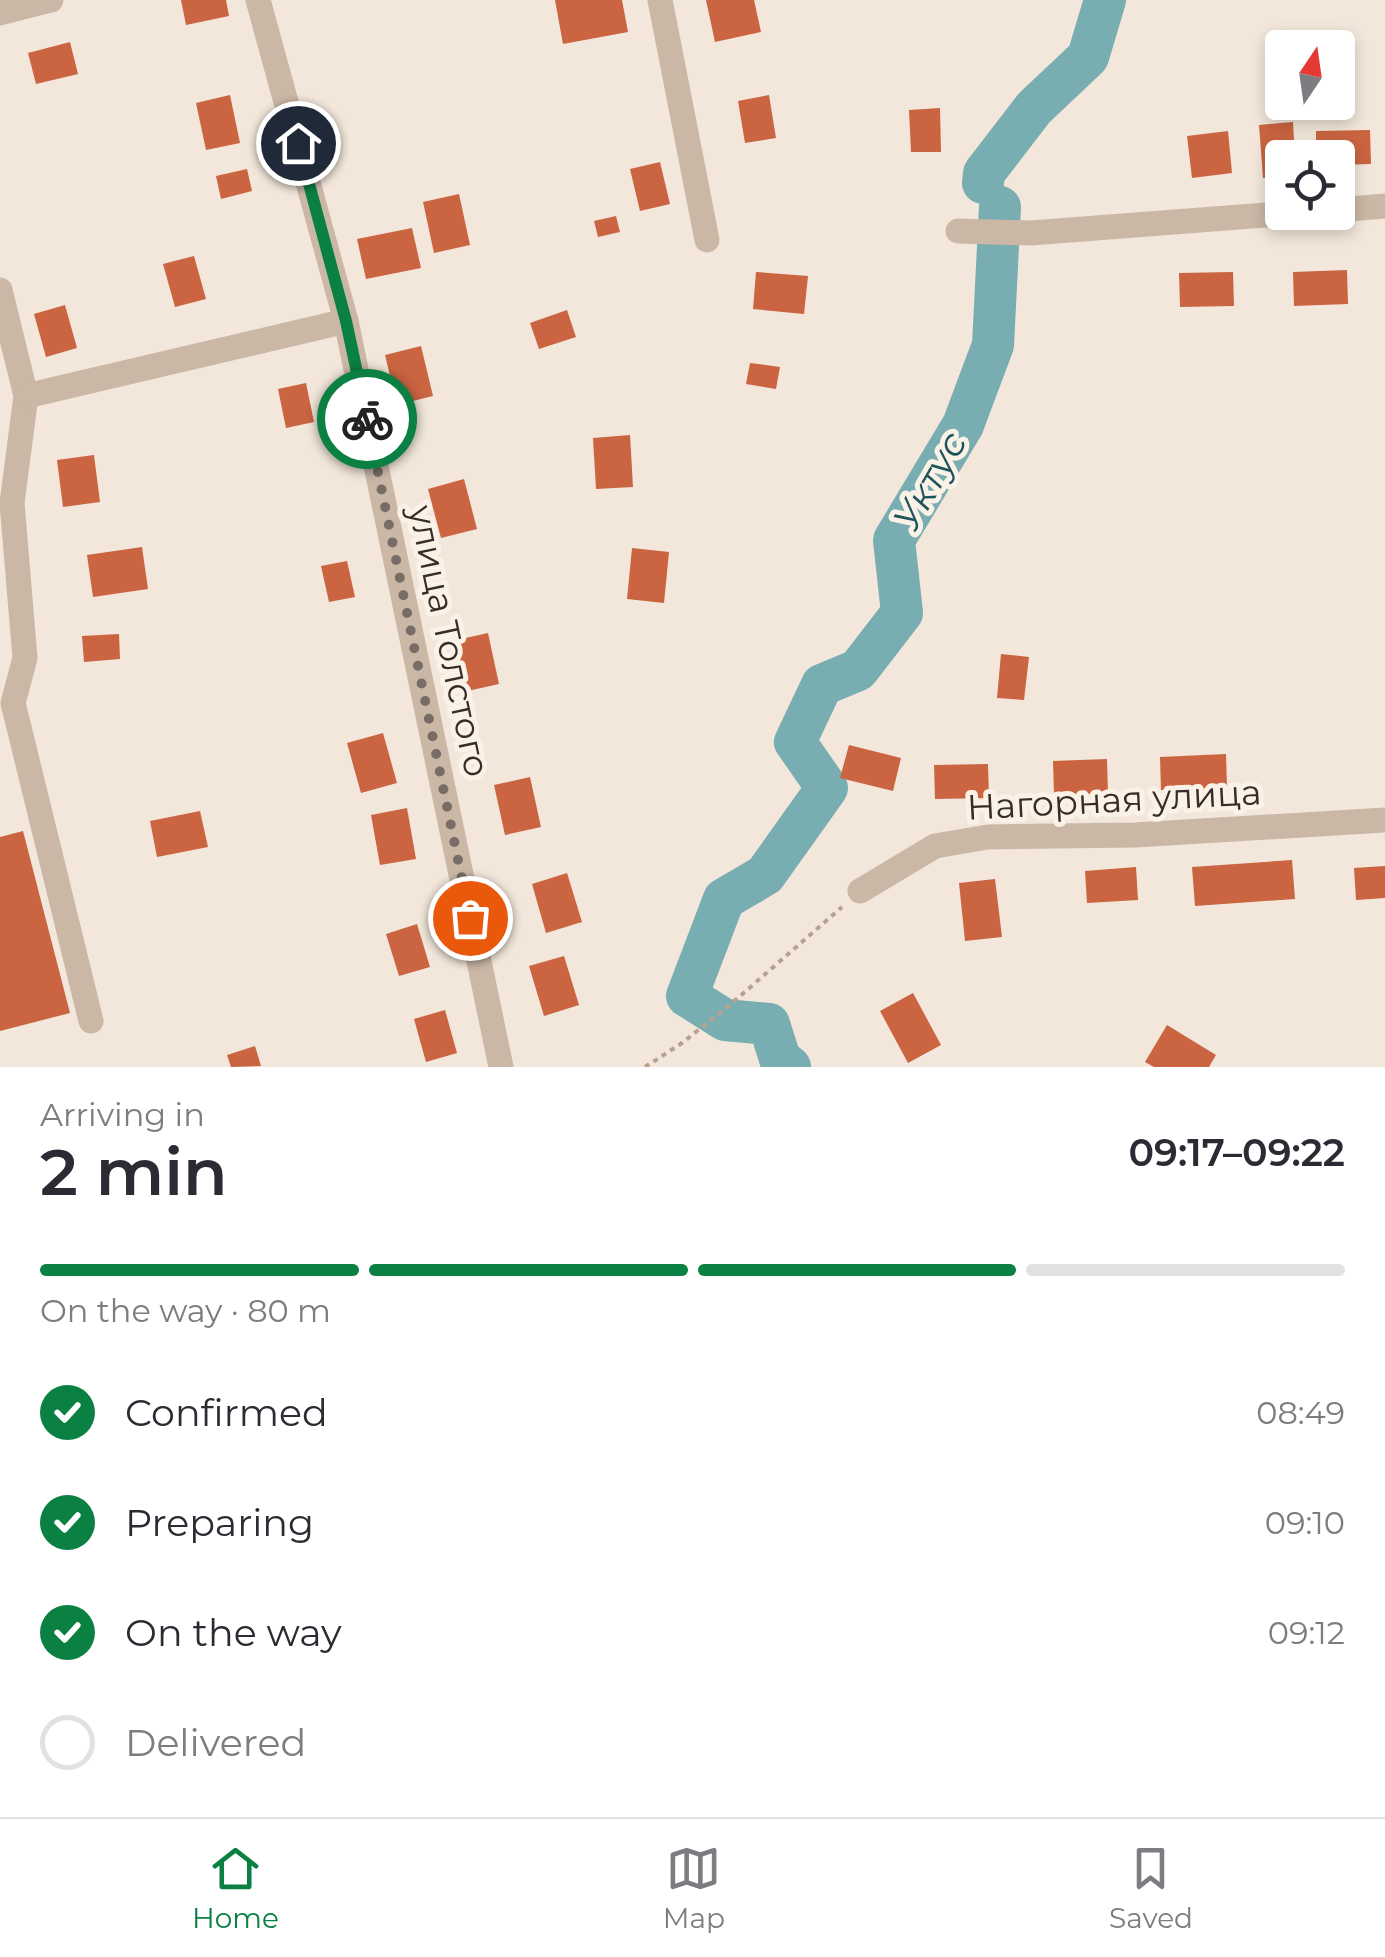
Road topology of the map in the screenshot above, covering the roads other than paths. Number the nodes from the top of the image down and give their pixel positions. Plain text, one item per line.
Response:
1 (51, 0) edge
2 (258, 0) edge
3 (660, 0) edge
4 (0, 13) edge
5 (1385, 206) edge
6 (1355, 209) edge
7 (1265, 215) edge
8 (958, 231) dead end
9 (707, 240) dead end
10 (0, 290) edge
11 (346, 321) junction
12 (26, 396) junction
13 (1385, 820) edge
14 (860, 891) road end
15 (91, 1021) dead end
16 (501, 1067) edge

1 - 4 street
2 - 11 street, улица Толстого
3 - 9 street
5 - 6 street
7 - 8 street
10 - 12 street
11 - 12 street
11 - 16 street, улица Толстого
12 - 15 street
13 - 14 street, Нагорная улица

